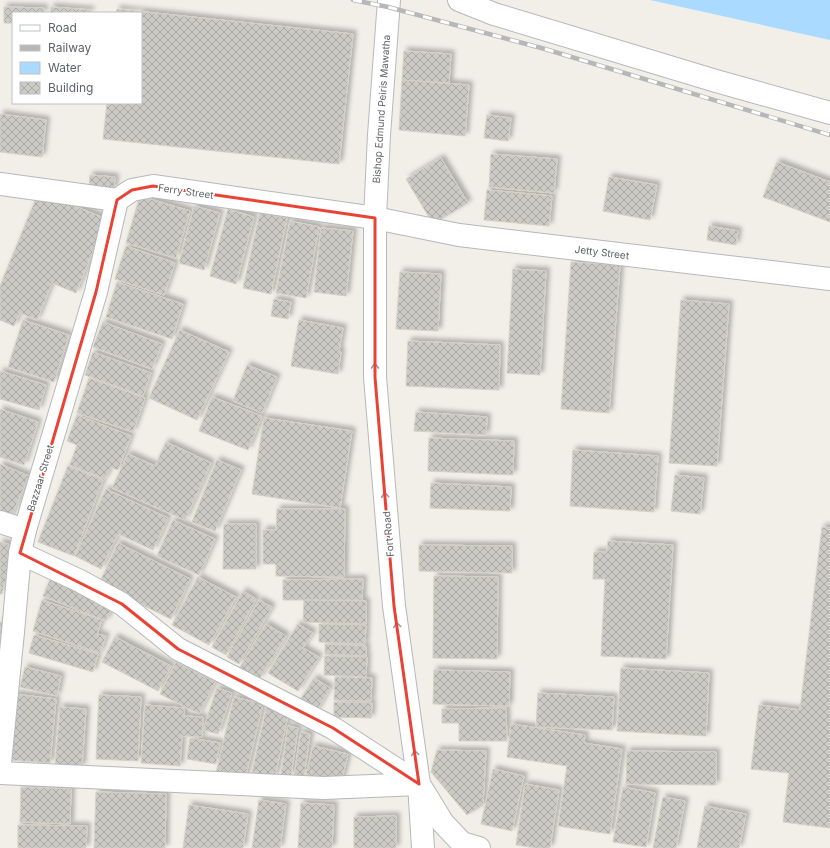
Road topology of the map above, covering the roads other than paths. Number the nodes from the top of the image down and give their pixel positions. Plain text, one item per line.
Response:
1 (389, 0) edge
2 (459, 0) edge
3 (830, 113) edge
4 (0, 184) edge
5 (117, 200) junction
6 (375, 218) junction
7 (830, 279) edge
8 (0, 522) edge
9 (25, 530) junction
10 (20, 553) junction
11 (0, 763) edge
12 (0, 773) edge
13 (419, 784) junction
14 (422, 848) edge
15 (479, 848) edge

1 - 6 street, Bishop Edmund Peiris Mawatha
2 - 3 street
4 - 5 street
5 - 6 street, Ferry Street
5 - 9 street, Bazzaar Street
6 - 7 street, Jetty Street
13 -> 6 street, Fort Road
8 - 9 street
9 - 10 street, Bazzaar Street
10 - 11 street, Bazzaar Street
10 - 13 street
12 - 13 street
13 - 14 street, Fort Road
13 - 15 street

